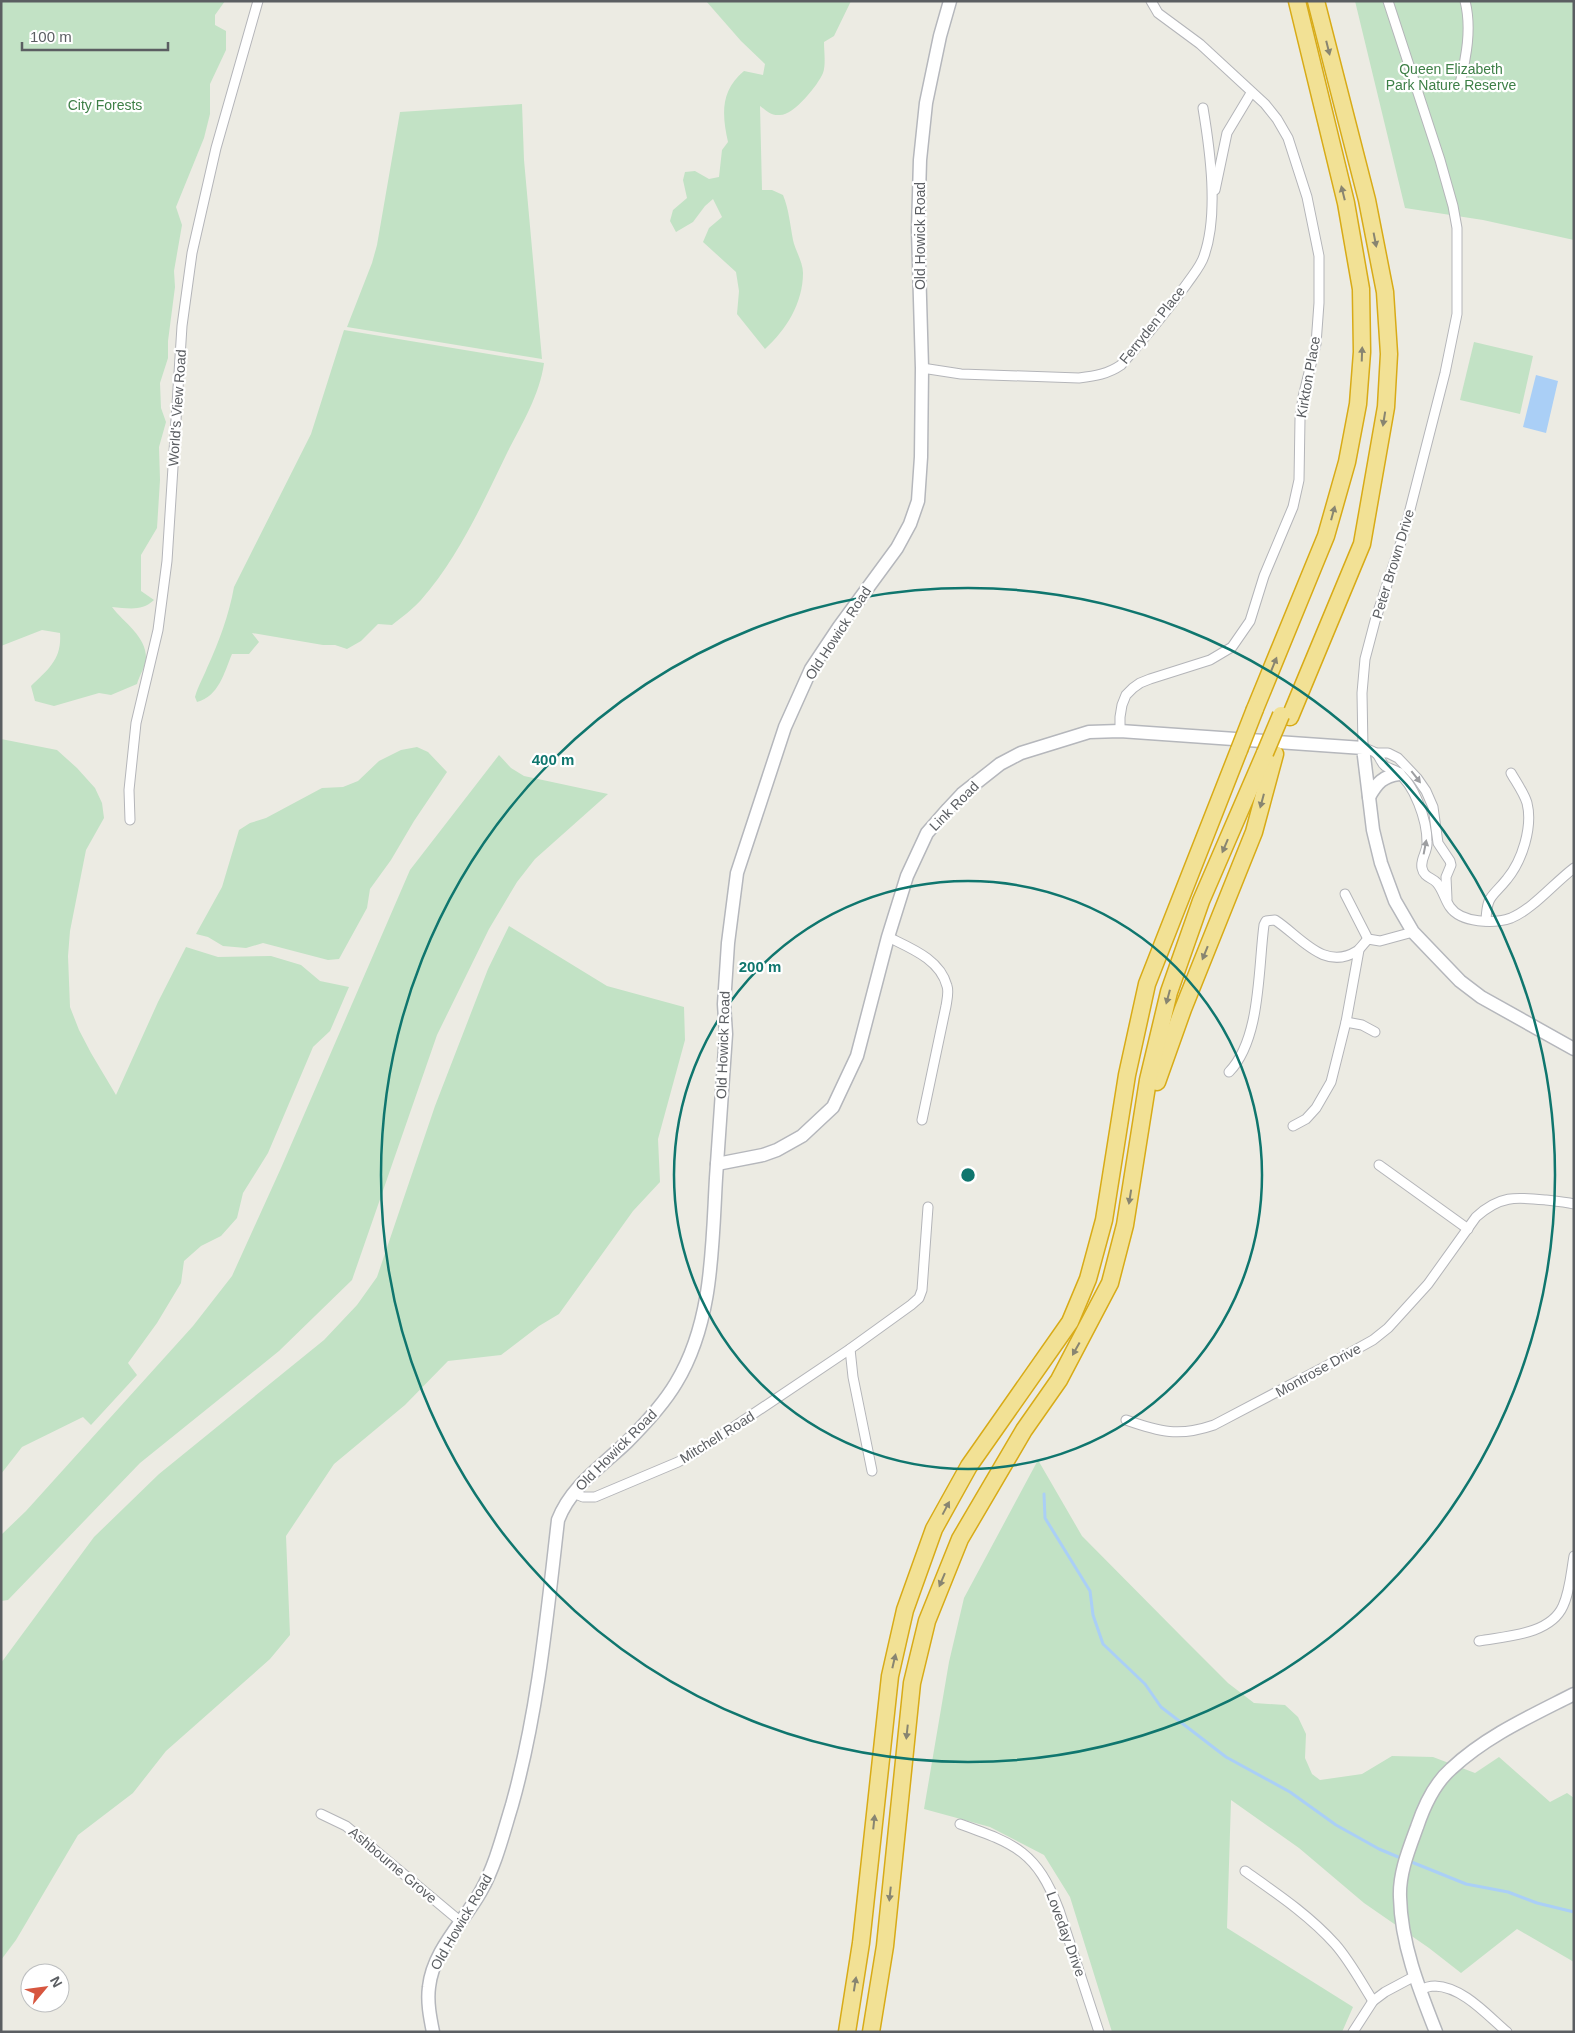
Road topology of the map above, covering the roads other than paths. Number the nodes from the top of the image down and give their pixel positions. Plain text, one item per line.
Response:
1 (258, 1) edge
2 (950, 1) edge
3 (1151, 1) edge
4 (1297, 1) edge
5 (1316, 1) edge
6 (1388, 1) edge
7 (1465, 1) edge
8 (1460, 84) dead end
9 (1251, 93) junction
10 (1203, 108) dead end
11 (1211, 210) junction
12 (922, 368) junction
13 (1120, 731) junction
14 (1363, 748) junction
15 (1270, 753) junction
16 (1376, 753) junction
17 (1511, 773) dead end
18 (1399, 774) junction
19 (1369, 797) junction
20 (130, 820) dead end
21 (1574, 868) edge
22 (1345, 894) dead end
23 (1447, 902) junction
24 (1486, 921) junction
25 (1413, 932) junction
26 (888, 937) junction
27 (1368, 939) junction
28 (1359, 950) junction
29 (1346, 1022) junction
30 (1375, 1032) dead end
31 (1574, 1049) edge
32 (1230, 1072) dead end
33 (922, 1120) dead end
34 (1293, 1126) dead end
35 (1137, 1149) junction
36 (717, 1164) junction
37 (1378, 1165) dead end
38 (1574, 1204) edge
39 (928, 1207) dead end
40 (1468, 1229) junction
41 (850, 1349) junction
42 (1126, 1420) dead end
43 (872, 1471) dead end
44 (573, 1493) junction
45 (1574, 1556) edge
46 (1479, 1641) dead end
47 (1574, 1694) edge
48 (321, 1814) dead end
49 (960, 1824) dead end
50 (1245, 1871) dead end
51 (461, 1922) junction
52 (1415, 1976) junction
53 (1420, 1990) junction
54 (1373, 2001) junction
55 (433, 2032) edge
56 (847, 2032) edge
57 (871, 2032) edge
58 (1099, 2032) edge
59 (1352, 2032) edge
60 (1436, 2032) edge
61 (1507, 2032) edge

1 - 20 street, World's View Road
2 - 12 main road, Old Howick Road
3 - 9 street, Kirkton Place
56 -> 4 highway, bridge
5 -> 15 highway, bridge
6 - 14 street, Peter Brown Drive
7 - 8 street
9 - 11 street, Ferryden Place
9 - 13 street, Kirkton Place
10 - 11 street, Ferryden Place
11 - 12 street, Ferryden Place
12 - 36 main road, Old Howick Road
13 - 14 main road, Link Road
13 - 26 main road, Link Road
14 - 16 street
14 - 19 main road, Peter Brown Drive
15 -> 35 highway
15 -> 35 highway
16 - 18 street
16 -> 23 street
17 - 24 street
18 - 19 main road
23 -> 18 street
19 - 25 main road, Peter Brown Drive
21 - 24 street
22 - 27 street
23 - 24 street
25 - 27 street
25 - 31 main road, Peter Brown Drive
26 - 33 street
26 - 36 main road, Link Road
27 - 28 street
28 - 29 street
28 - 32 street
29 - 30 street
29 - 34 street
35 -> 57 highway
36 - 44 main road, Old Howick Road
37 - 40 street
38 - 40 street, Montrose Drive
39 - 41 street, Mitchell Road
40 - 42 street, Montrose Drive
41 - 43 street
41 - 44 street, Mitchell Road
44 - 51 main road, Old Howick Road
45 - 46 street
47 - 52 main road
48 - 51 street, Ashbourne Grove
49 - 58 street, Loveday Drive
50 - 54 street
51 - 55 main road, Old Howick Road
52 - 53 main road
52 - 54 street
53 - 60 main road
53 - 61 street
54 - 59 street

